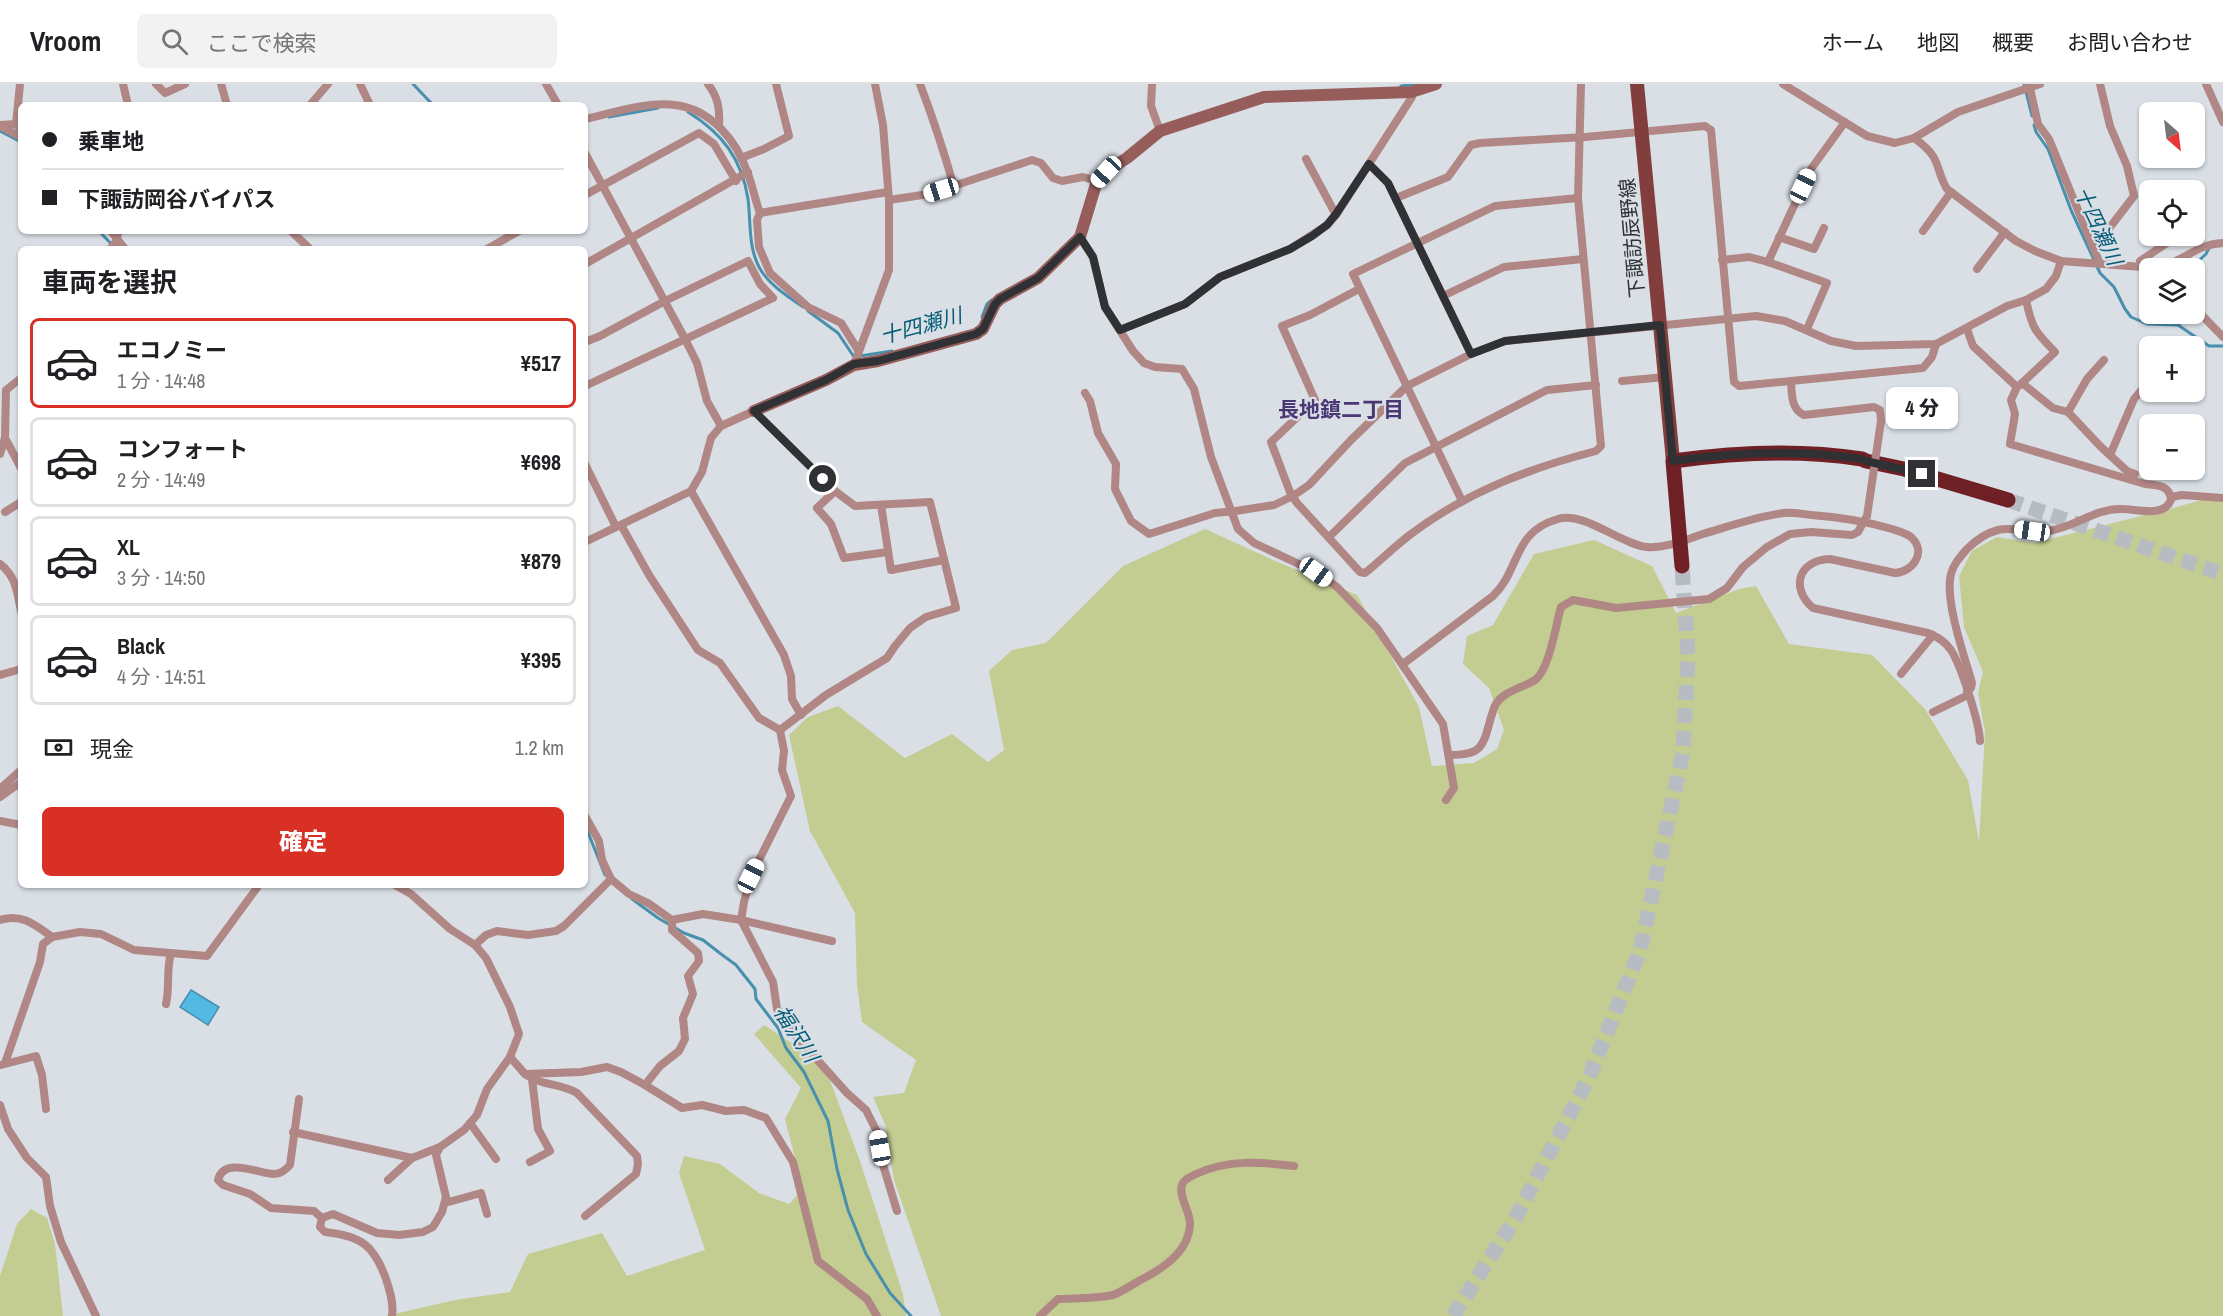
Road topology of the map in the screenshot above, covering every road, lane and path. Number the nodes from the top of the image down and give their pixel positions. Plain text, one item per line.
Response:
1 (20, 84) edge
2 (123, 84) edge
3 (156, 84) edge
4 (185, 84) edge
5 (221, 84) edge
6 (328, 84) edge
7 (360, 84) edge
8 (546, 84) edge
9 (708, 84) edge
10 (776, 84) edge
11 (875, 84) edge
12 (920, 84) edge
13 (1152, 84) edge
14 (1436, 84) edge
15 (1581, 84) edge
16 (1637, 84) edge
17 (1783, 84) edge
18 (2100, 84) edge
19 (2206, 84) edge
20 (2033, 85) edge
21 (1417, 89) edge
22 (20, 102) edge
23 (127, 102) edge
24 (226, 102) edge
25 (313, 102) edge
26 (369, 102) edge
27 (556, 102) edge
28 (588, 118) edge
29 (1845, 122) junction
30 (2223, 122) edge
31 (0, 126) edge
32 (719, 126) junction
33 (18, 127) edge
34 (1160, 131) junction
35 (1642, 133) junction
36 (18, 135) edge
37 (1580, 137) junction
38 (1914, 138) junction
39 (588, 158) edge
40 (741, 158) junction
41 (1306, 159) dead end
42 (1369, 164) junction
43 (748, 172) junction
44 (736, 181) junction
45 (1097, 181) junction
46 (603, 185) junction
47 (954, 187) junction
48 (1951, 192) junction
49 (588, 193) edge
50 (889, 196) junction
51 (1396, 198) junction
52 (1578, 198) junction
53 (760, 213) junction
54 (1336, 214) junction
55 (1824, 228) dead end
56 (1923, 231) dead end
57 (2005, 232) junction
58 (294, 234) edge
59 (514, 234) edge
60 (1080, 237) junction
61 (1779, 237) junction
62 (632, 239) junction
63 (1417, 243) junction
64 (2223, 243) edge
65 (307, 246) edge
66 (492, 246) edge
67 (2162, 246) edge
68 (2094, 248) junction
69 (755, 256) junction
70 (2144, 258) edge
71 (2180, 258) edge
72 (1583, 259) junction
73 (1722, 260) junction
74 (1768, 261) junction
75 (2061, 261) junction
76 (588, 262) edge
77 (2100, 264) junction
78 (2139, 267) edge
79 (1977, 269) dead end
80 (1359, 289) junction
81 (1443, 296) junction
82 (2026, 300) junction
83 (665, 301) junction
84 (1728, 318) junction
85 (2205, 318) edge
86 (1660, 325) junction
87 (1967, 328) junction
88 (1807, 329) junction
89 (1120, 330) junction
90 (1591, 331) junction
91 (2223, 337) edge
92 (686, 339) junction
93 (588, 341) edge
94 (1936, 344) junction
95 (858, 350) junction
96 (1471, 354) junction
97 (2104, 360) dead end
98 (854, 364) junction
99 (1665, 377) junction
100 (18, 380) edge
101 (1622, 381) dead end
102 (1791, 382) junction
103 (588, 385) edge
104 (1596, 385) junction
105 (2020, 385) junction
106 (1407, 386) junction
107 (1085, 393) dead end
108 (2139, 393) edge
109 (754, 411) junction
110 (2068, 412) junction
111 (721, 426) junction
112 (5, 438) junction
113 (1435, 447) junction
114 (0, 454) edge
115 (2110, 455) junction
116 (18, 462) edge
117 (1673, 464) junction
118 (588, 469) edge
119 (2132, 480) junction
120 (691, 491) junction
121 (835, 491) junction
122 (1293, 496) junction
123 (2171, 497) junction
124 (2223, 498) edge
125 (2008, 500) tunnel mouth
126 (1462, 501) junction
127 (18, 504) edge
128 (880, 505) junction
129 (5, 512) dead end
130 (1232, 512) junction
131 (1866, 518) junction
132 (619, 526) junction
133 (1329, 537) junction
134 (1680, 540) junction
135 (588, 541) edge
136 (888, 552) junction
137 (944, 560) junction
138 (0, 564) edge
139 (1682, 566) tunnel mouth
140 (18, 598) edge
141 (1933, 635) junction
142 (1403, 664) junction
143 (18, 670) edge
144 (1901, 674) dead end
145 (0, 675) edge
146 (1968, 693) junction
147 (1933, 712) dead end
148 (801, 715) junction
149 (780, 730) junction
150 (1980, 741) dead end
151 (1449, 754) junction
152 (18, 773) edge
153 (18, 784) edge
154 (0, 789) edge
155 (0, 797) edge
156 (1446, 800) dead end
157 (0, 821) edge
158 (588, 821) edge
159 (18, 824) edge
160 (611, 879) junction
161 (256, 888) edge
162 (400, 888) edge
163 (0, 920) edge
164 (672, 920) junction
165 (741, 920) junction
166 (52, 937) junction
167 (832, 941) dead end
168 (475, 945) junction
169 (171, 953) junction
170 (166, 1004) dead end
171 (510, 1057) junction
172 (2, 1064) edge
173 (528, 1077) junction
174 (645, 1085) junction
175 (299, 1099) dead end
176 (0, 1105) edge
177 (46, 1108) dead end
178 (470, 1123) junction
179 (293, 1132) junction
180 (440, 1147) junction
181 (412, 1158) junction
182 (496, 1159) dead end
183 (530, 1162) dead end
184 (1294, 1166) dead end
185 (388, 1180) dead end
186 (445, 1203) junction
187 (897, 1211) dead end
188 (487, 1214) dead end
189 (585, 1216) dead end
190 (322, 1218) junction
191 (96, 1316) edge
192 (392, 1316) edge
193 (876, 1316) edge
194 (1040, 1316) edge

1 - 22 street
2 - 23 street
3 - 4 street
5 - 24 street
6 - 25 street
7 - 26 street
8 - 27 street
9 - 32 street
10 - 40 street
11 - 50 street
12 - 47 street
13 - 34 street
14 - 21 street
15 - 37 street
16 - 35 main road, 下諏訪辰野線
17 - 29 street
18 - 68 street
19 - 30 street
20 - 38 street
20 - 68 street
21 - 34 street
21 - 42 street
28 - 32 street
29 - 38 street
29 - 61 street
31 - 33 street
31 - 36 street
32 - 40 street
34 - 45 street
35 - 37 street
35 - 73 street
35 - 86 main road, 下諏訪辰野線
37 - 51 street
37 - 52 street
38 - 48 street
39 - 46 street
40 - 43 street
41 - 54 street
42 - 51 street
42 - 54 street
43 - 44 street
43 - 53 street
44 - 46 street
44 - 62 street
45 - 47 street
45 - 60 street
46 - 49 street
46 - 62 street
47 - 50 street
48 - 56 street
48 - 57 street
50 - 53 street
50 - 95 street
51 - 63 street
52 - 63 street
52 - 72 street
53 - 69 street
54 - 89 street
55 - 61 street
57 - 75 street
57 - 79 street
58 - 65 street
59 - 66 street
60 - 89 street
60 - 98 street
61 - 74 street
62 - 76 street
62 - 83 street
63 - 80 street
63 - 81 street
64 - 71 street
67 - 70 street
68 - 77 street
69 - 83 street
69 - 92 street
69 - 95 street
72 - 81 street
72 - 90 street
73 - 74 street
73 - 84 street
74 - 88 street
75 - 77 street
75 - 82 street
77 - 78 street
80 - 106 street
80 - 122 street
81 - 96 street
82 - 87 street
82 - 105 street
83 - 92 street
83 - 93 street
84 - 86 street
84 - 88 street
84 - 102 street
85 - 91 street
86 - 90 street
86 - 99 main road, 下諏訪辰野線
87 - 94 street
87 - 105 street
88 - 94 street
89 - 130 street
90 - 96 street
90 - 104 street
92 - 103 street
92 - 111 street
94 - 102 street
95 - 98 street
96 - 106 street
97 - 110 street
98 - 109 street
99 - 101 street
99 - 117 main road, 下諏訪辰野線
100 - 112 street
102 - 131 street, bridge
104 - 113 street
104 - 126 street
105 - 110 street
105 - 119 street
106 - 113 street
106 - 122 street
107 - 130 street
108 - 115 street
109 - 111 street
109 - 121 street
110 - 115 street
111 - 120 street
112 - 114 street
112 - 116 street
113 - 126 street
113 - 133 street
115 - 119 street
117 - 125 highway
117 - 134 highway
118 - 132 street
119 - 123 street
120 - 132 street
120 - 148 street
121 - 128 street
121 - 136 street
122 - 130 street
122 - 133 street
123 - 124 street
123 - 146 street
126 - 133 street
127 - 129 street
128 - 136 street
128 - 137 street
130 - 142 street
131 - 134 street
131 - 141 street
131 - 151 street
132 - 135 street
132 - 149 street
134 - 139 highway
134 - 142 street
136 - 137 street
137 - 148 street
138 - 140 street
141 - 144 street
141 - 146 street
142 - 151 street
143 - 145 street
146 - 147 street
146 - 150 street
148 - 149 street
149 - 165 street
151 - 156 street
152 - 154 street
153 - 155 street
157 - 159 street
158 - 160 street
160 - 164 street
160 - 168 street
161 - 169 street
162 - 168 street
163 - 166 street
164 - 165 street
164 - 174 street
165 - 167 street
165 - 187 street
166 - 169 street
166 - 172 street
168 - 171 street
169 - 170 street
171 - 173 street
171 - 178 street
172 - 177 street
173 - 174 street
173 - 183 street
173 - 189 street
174 - 193 street
175 - 179 street
176 - 191 street
178 - 180 street
178 - 182 street
179 - 181 street
179 - 190 street
180 - 181 street
180 - 186 street
181 - 185 street
184 - 194 street
186 - 188 street
186 - 190 street
190 - 192 street

